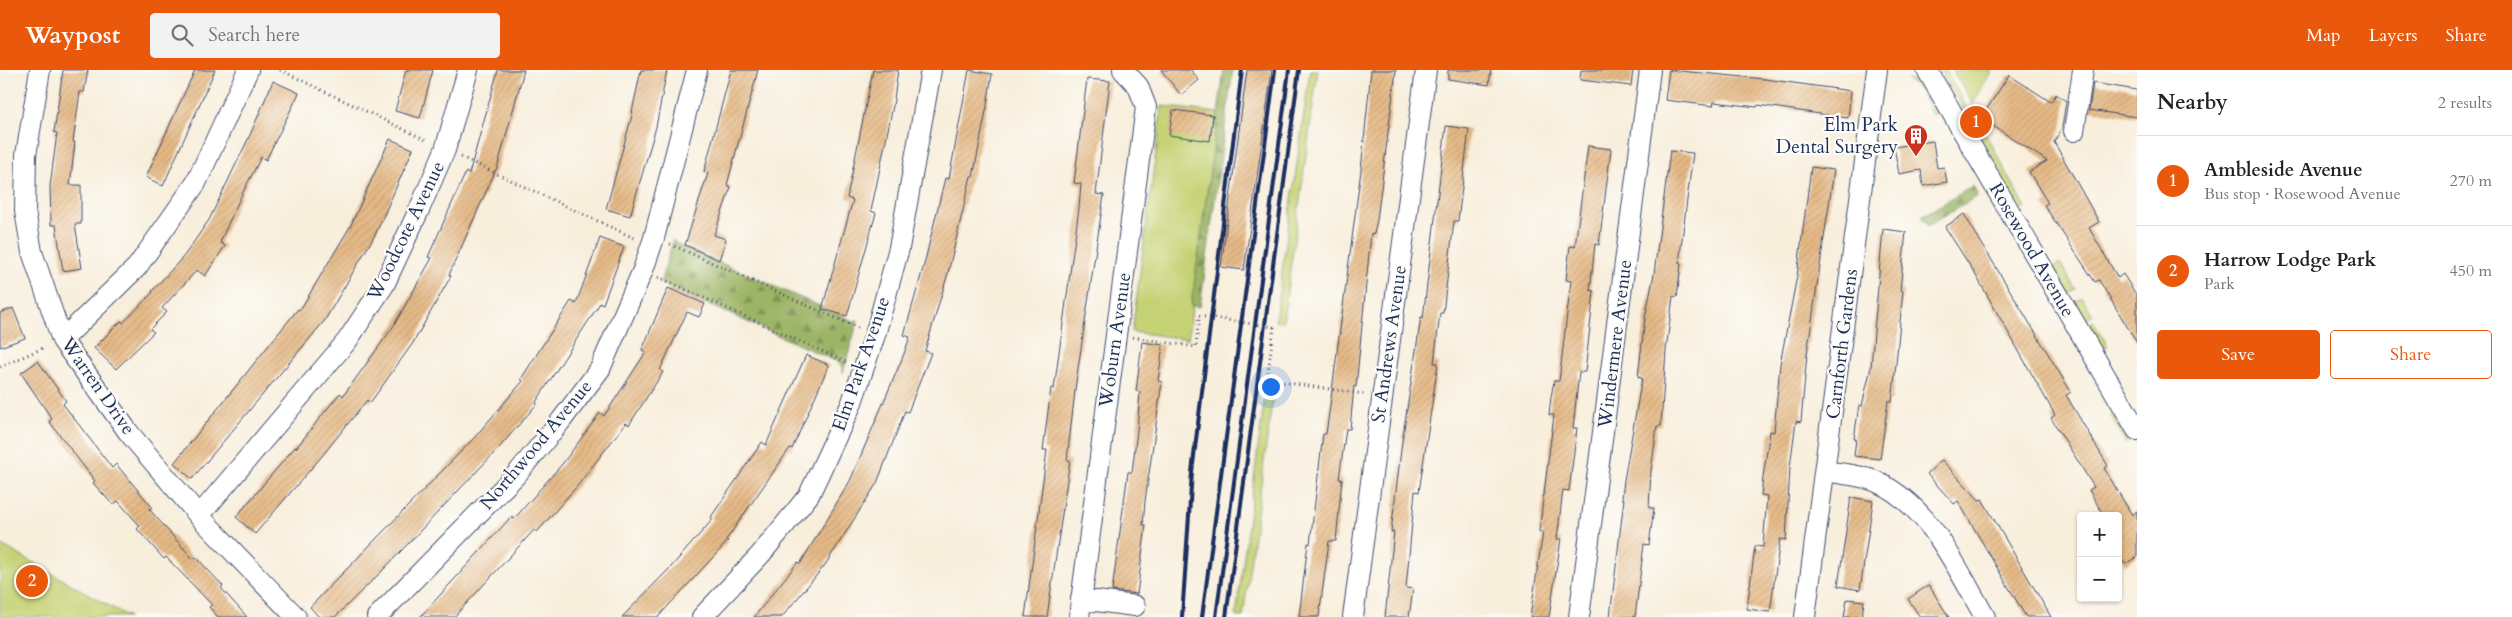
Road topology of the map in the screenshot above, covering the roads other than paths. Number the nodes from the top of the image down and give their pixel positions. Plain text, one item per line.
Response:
1 (40, 70) edge
2 (248, 70) edge
3 (468, 70) edge
4 (697, 70) edge
5 (931, 70) edge
6 (1124, 70) edge
7 (1426, 70) edge
8 (1650, 70) edge
9 (1877, 70) edge
10 (1927, 70) edge
11 (2083, 70) edge
12 (2074, 132) dead end
13 (62, 340) junction
14 (2137, 430) edge
15 (1825, 471) junction
16 (199, 516) junction
17 (1135, 606) dead end
18 (1080, 608) edge
19 (296, 617) edge
20 (378, 617) edge
21 (702, 617) edge
22 (1353, 617) edge
23 (1579, 617) edge
24 (1805, 617) edge
25 (1985, 617) edge

1 - 13 street, Warren Drive
2 - 13 street
3 - 16 street, Woodcote Avenue
4 - 20 street, Northwood Avenue
5 - 21 street, Elm Park Avenue
6 - 18 street, Woburn Avenue
7 - 22 street, St Andrews Avenue
8 - 23 street, Windermere Avenue
9 - 15 street, Carnforth Gardens
10 - 14 street, Rosewood Avenue
11 - 12 street
13 - 16 street, Warren Drive
15 - 24 street, Carnforth Gardens
15 - 25 street
16 - 19 street, Warren Drive
17 - 18 street

